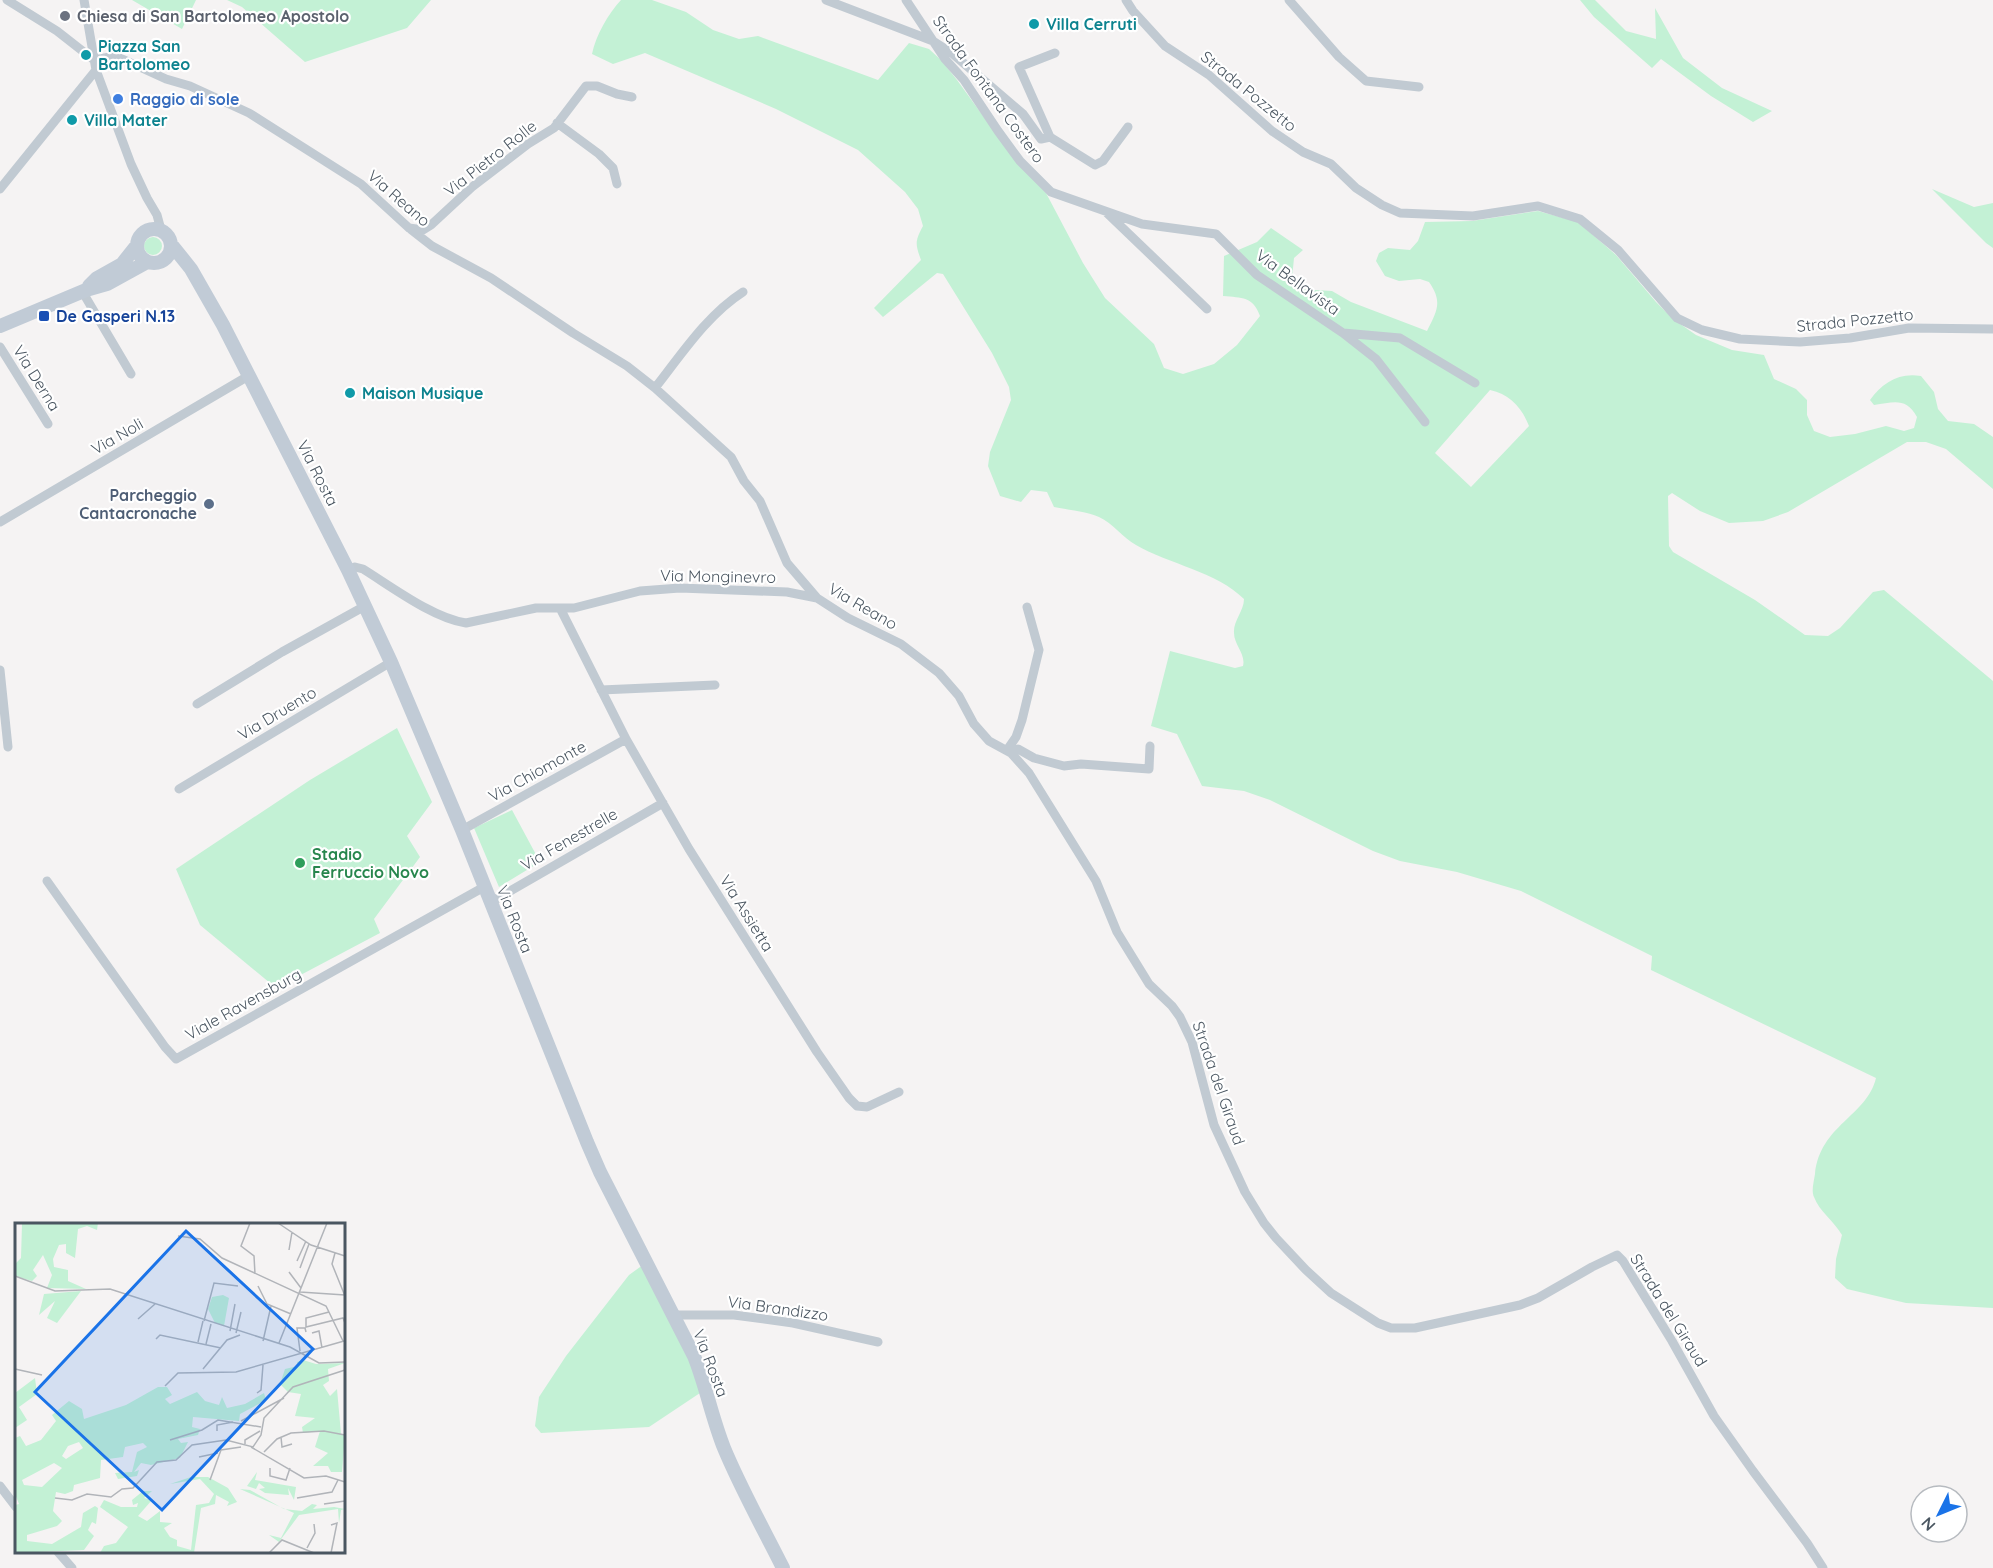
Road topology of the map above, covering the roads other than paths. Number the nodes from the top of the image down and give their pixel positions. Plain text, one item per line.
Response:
1 (7, 0) edge
2 (84, 0) edge
3 (826, 0) edge
4 (906, 0) edge
5 (1126, 0) edge
6 (1289, 0) edge
7 (933, 41) junction
8 (1055, 53) dead end
9 (95, 65) junction
10 (1419, 87) dead end
11 (632, 97) dead end
12 (557, 123) junction
13 (1128, 127) dead end
14 (1050, 137) junction
15 (618, 184) dead end
16 (0, 189) edge
17 (1051, 192) joint
18 (1105, 211) junction
19 (409, 228) junction
20 (161, 231) junction
21 (171, 244) junction
22 (137, 245) junction
23 (165, 260) junction
24 (147, 262) junction
25 (201, 288) junction
26 (84, 291) junction
27 (743, 292) dead end
28 (1207, 309) dead end
29 (0, 326) edge
30 (1993, 329) edge
31 (1343, 333) junction
32 (0, 347) edge
33 (131, 374) dead end
34 (250, 375) junction
35 (1475, 383) dead end
36 (655, 388) junction
37 (1425, 422) dead end
38 (48, 424) dead end
39 (0, 522) edge
40 (348, 570) junction
41 (818, 598) junction
42 (365, 606) junction
43 (1027, 607) dead end
44 (560, 608) junction
45 (391, 662) junction
46 (0, 670) edge
47 (715, 685) dead end
48 (601, 690) junction
49 (197, 704) dead end
50 (626, 739) junction
51 (1150, 746) dead end
52 (8, 747) dead end
53 (1009, 751) junction
54 (179, 789) dead end
55 (663, 803) junction
56 (462, 830) junction
57 (47, 882) dead end
58 (484, 887) junction
59 (491, 902) junction
60 (899, 1092) dead end
61 (674, 1315) junction
62 (878, 1342) dead end
63 (0, 1486) edge
64 (15, 1506) edge
65 (60, 1553) edge
66 (72, 1568) edge
67 (783, 1568) edge
68 (1823, 1568) edge

1 - 9 street
2 - 9 street
3 - 7 street
4 - 7 street, Strada Fontana Costero
5 - 30 street, Strada Pozzetto
6 - 10 street
7 - 14 street
7 - 17 street, Strada Fontana Costero
8 - 14 street
9 - 16 street
9 - 19 street, Via Reano
9 - 20 street
11 - 12 street, Via Pietro Rolle
12 - 15 street, Via Pietro Rolle
12 - 19 street, Via Pietro Rolle
13 - 14 street
17 - 18 street, Via Bellavista
18 - 28 street, Via Bellavista
18 - 31 street, Via Bellavista
19 - 36 street, Via Reano
20 - 21 street
20 - 22 street
21 - 23 street
21 - 25 street, Via Rosta
22 - 24 street
22 - 26 street
23 - 24 street
23 - 25 street, Via Rosta
24 - 26 street
25 - 34 street, Via Rosta
26 - 29 street
26 - 33 street
27 - 36 street
31 - 35 street, Via Bellavista
31 - 37 street, Via Bellavista
32 - 38 street, Via Derna
34 - 39 street, Via Noli
34 - 40 street, Via Rosta
36 - 41 street, Via Reano
40 - 42 street, Via Rosta
40 - 44 street, Via Monginevro
41 - 44 street, Via Monginevro
41 - 53 street, Via Reano
42 - 45 street, Via Rosta
42 - 49 street
43 - 53 street
44 - 48 street, Via Assietta
45 - 54 street, Via Druento
45 - 56 street, Via Rosta
46 - 52 street
47 - 48 street
48 - 50 street, Via Assietta
50 - 55 street, Via Assietta
50 - 56 street, Via Chiomonte
51 - 53 street, Via Reano
53 - 68 street, Strada del Giraud
55 - 59 street, Via Fenestrelle
55 - 60 street, Via Assietta
56 - 58 street, Via Rosta
57 - 58 street, Viale Ravensburg
58 - 59 street, Via Rosta
59 - 61 street, Via Rosta
61 - 62 street, Via Brandizzo
61 - 67 street, Via Rosta
63 - 64 street
65 - 66 street

